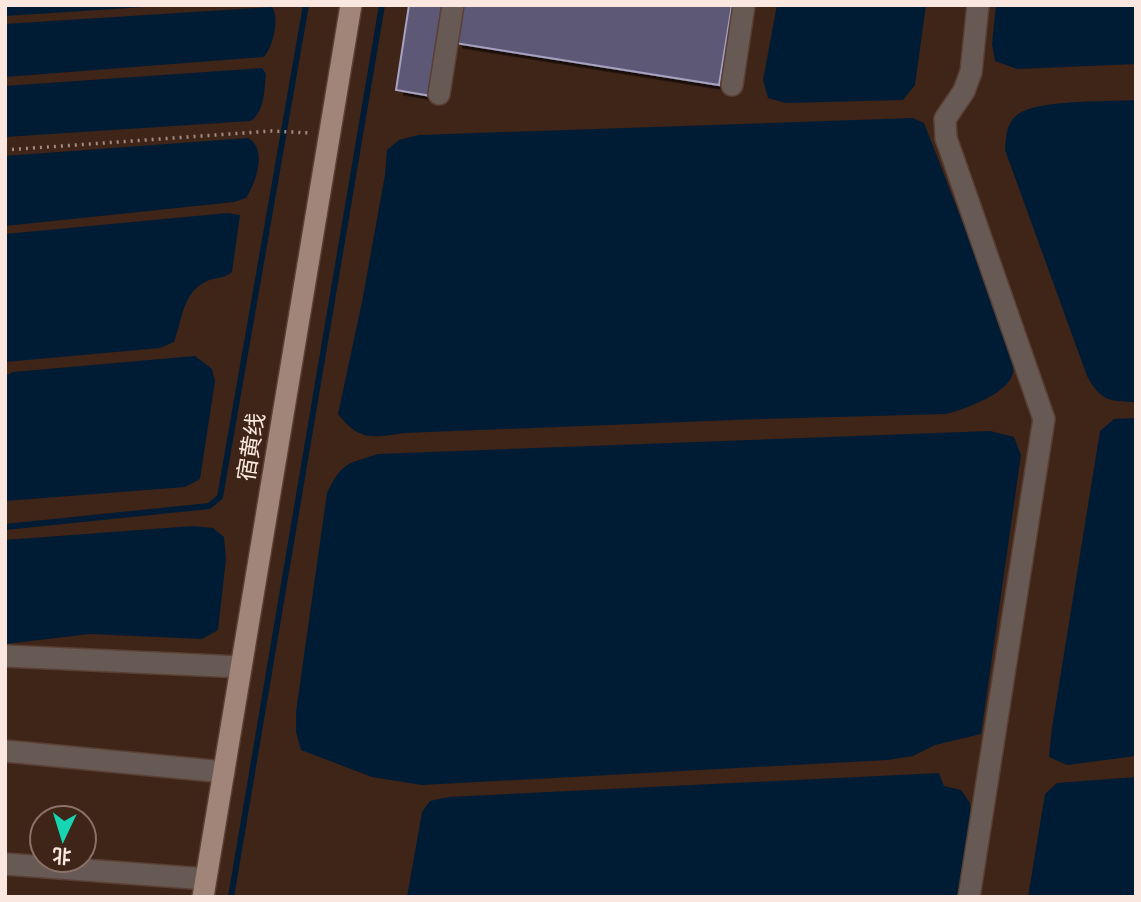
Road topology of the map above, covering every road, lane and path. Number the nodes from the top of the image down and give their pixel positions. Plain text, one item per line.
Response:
1 (351, 5) edge
2 (453, 5) edge
3 (744, 5) edge
4 (978, 5) edge
5 (732, 85) dead end
6 (439, 94) dead end
7 (293, 132) dead end
8 (5, 150) edge
9 (5, 656) edge
10 (241, 667) junction
11 (5, 751) edge
12 (224, 772) junction
13 (5, 864) edge
14 (205, 888) edge
15 (969, 897) edge

1 - 10 main road, 宿黄线
2 - 6 lane
3 - 5 lane
4 - 15 lane
7 - 8 path
9 - 10 lane
10 - 12 main road, 宿黄线
11 - 12 lane
12 - 14 main road, 宿黄线
13 - 14 lane

